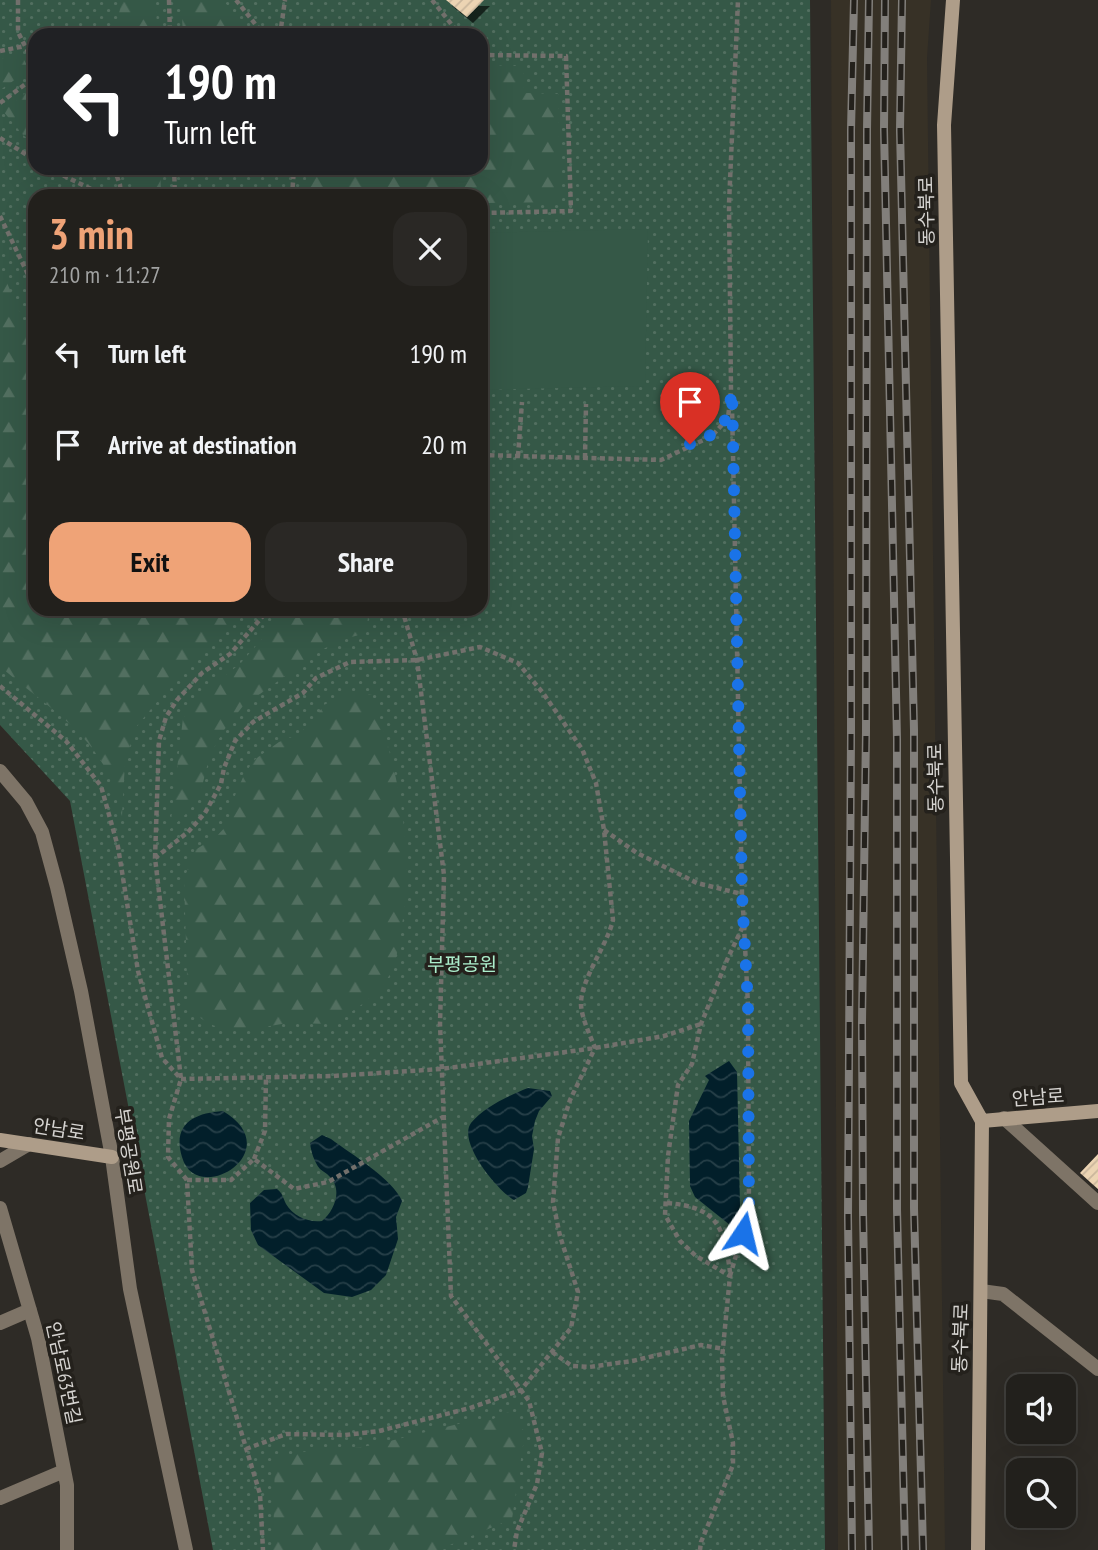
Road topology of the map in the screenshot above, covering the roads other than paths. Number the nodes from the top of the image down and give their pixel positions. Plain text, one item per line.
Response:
1 (953, 0) edge
2 (0, 771) edge
3 (1098, 1111) edge
4 (1004, 1118) junction
5 (982, 1121) junction
6 (0, 1140) edge
7 (29, 1144) junction
8 (112, 1157) junction
9 (0, 1161) edge
10 (1098, 1203) edge
11 (0, 1208) edge
12 (981, 1291) junction
13 (30, 1310) junction
14 (0, 1323) edge
15 (1098, 1370) edge
16 (64, 1471) junction
17 (0, 1498) edge
18 (67, 1550) edge
19 (186, 1550) edge
20 (978, 1550) edge

1 - 5 street, 동수북로
2 - 8 street, 부평공원로
3 - 4 street, 안남로
4 - 5 street, 안남로
4 - 10 street
5 - 12 street, 동수북로
6 - 7 street, 안남로
7 - 8 street, 안남로
7 - 9 street
8 - 19 street, 부평공원로
11 - 13 street, 안남로63번길
12 - 15 street
12 - 20 street, 동수북로
13 - 14 street
13 - 16 street, 안남로63번길
16 - 17 street
16 - 18 street, 안남로63번길

